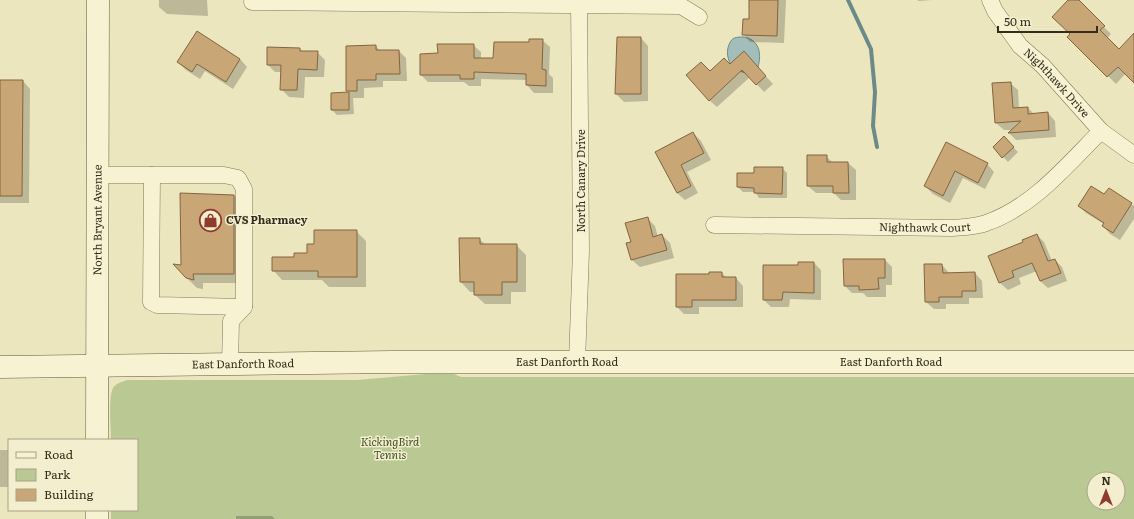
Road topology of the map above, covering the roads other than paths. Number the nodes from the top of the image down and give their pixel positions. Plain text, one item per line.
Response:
1 (98, 0) edge
2 (990, 0) edge
3 (252, 2) dead end
4 (579, 3) edge
5 (699, 17) dead end
6 (1101, 131) junction
7 (1134, 155) edge
8 (97, 174) junction
9 (152, 174) junction
10 (714, 224) dead end
11 (244, 307) junction
12 (577, 362) junction
13 (1134, 362) edge
14 (230, 365) junction
15 (97, 366) junction
16 (0, 367) edge
17 (97, 439) edge

1 - 8 street, North Bryant Avenue
2 - 6 street, Nighthawk Drive
3 - 4 street
4 - 5 street
4 - 12 street, North Canary Drive
6 - 7 street, Nighthawk Drive
6 - 10 street, Nighthawk Court
8 - 9 street
8 - 15 street, North Bryant Avenue
9 - 11 street
9 - 11 street
11 - 14 street
12 - 13 street, East Danforth Road
12 - 14 street, East Danforth Road
14 - 15 street, East Danforth Road
15 - 16 street, East Danforth Road
15 - 17 street, North Bryant Avenue

